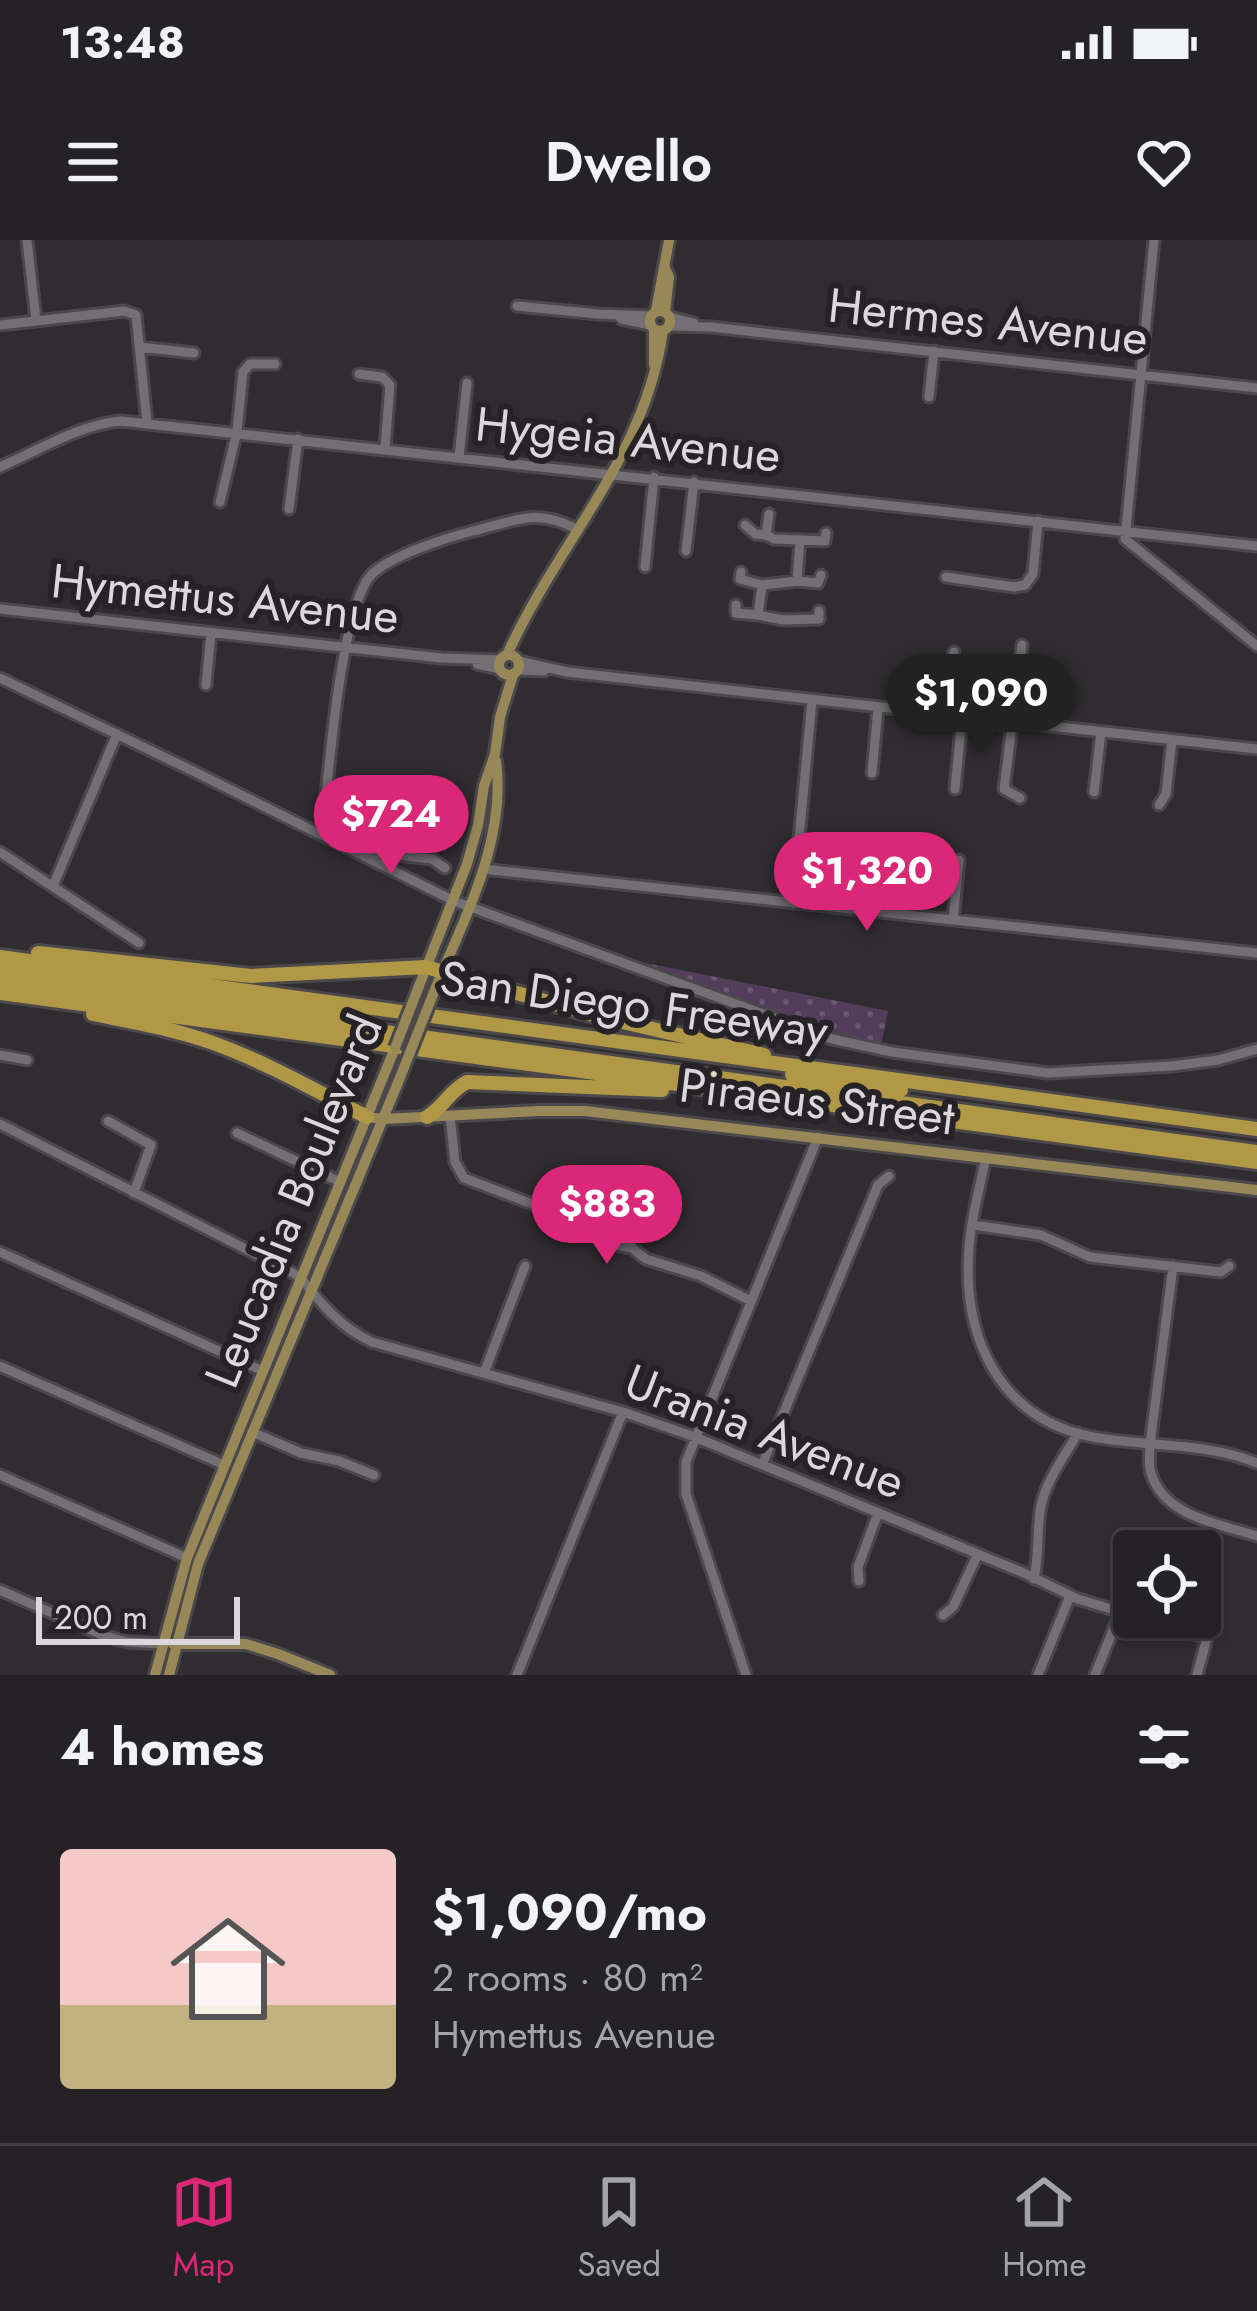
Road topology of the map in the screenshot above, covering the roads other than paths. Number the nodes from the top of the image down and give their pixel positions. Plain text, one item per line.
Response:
1 (27, 240) edge
2 (669, 240) edge
3 (1154, 240) edge
4 (517, 305) dead end
5 (36, 320) junction
6 (660, 321) junction
7 (0, 325) edge
8 (139, 347) junction
9 (934, 351) junction
10 (194, 353) dead end
11 (275, 364) dead end
12 (359, 374) dead end
13 (1140, 374) junction
14 (467, 383) dead end
15 (1257, 388) edge
16 (929, 397) dead end
17 (148, 423) junction
18 (237, 431) junction
19 (298, 439) junction
20 (385, 448) junction
21 (459, 457) junction
22 (0, 467) edge
23 (614, 473) junction
24 (654, 477) junction
25 (694, 482) junction
26 (220, 502) dead end
27 (290, 509) dead end
28 (769, 514) dead end
29 (1038, 521) junction
30 (745, 525) dead end
31 (578, 530) junction
32 (1124, 530) junction
33 (826, 533) dead end
34 (766, 535) junction
35 (800, 540) junction
36 (1257, 545) edge
37 (686, 551) dead end
38 (645, 567) dead end
39 (741, 572) dead end
40 (820, 575) dead end
41 (946, 577) dead end
42 (797, 581) junction
43 (762, 585) junction
44 (736, 605) dead end
45 (0, 610) edge
46 (819, 610) dead end
47 (758, 615) junction
48 (211, 633) junction
49 (1022, 645) dead end
50 (1257, 646) edge
51 (345, 647) junction
52 (954, 652) dead end
53 (509, 665) junction
54 (0, 678) edge
55 (206, 685) dead end
56 (812, 700) junction
57 (878, 708) junction
58 (946, 716) junction
59 (962, 718) junction
60 (1013, 723) junction
61 (1101, 732) junction
62 (117, 734) junction
63 (1172, 740) junction
64 (1257, 749) edge
65 (495, 754) junction
66 (872, 773) dead end
67 (955, 789) dead end
68 (1094, 792) dead end
69 (1020, 798) dead end
70 (1159, 805) dead end
71 (322, 834) junction
72 (351, 849) junction
73 (0, 852) edge
74 (958, 860) dead end
75 (445, 868) dead end
76 (482, 868) junction
77 (53, 886) junction
78 (454, 901) junction
79 (793, 903) junction
80 (469, 907) junction
81 (953, 920) junction
82 (139, 943) dead end
83 (1257, 953) edge
84 (0, 956) edge
85 (0, 968) edge
86 (434, 969) junction
87 (0, 980) edge
88 (0, 993) edge
89 (60, 1001) junction
90 (1257, 1049) edge
91 (0, 1055) edge
92 (27, 1060) dead end
93 (779, 1064) junction
94 (453, 1089) junction
95 (751, 1093) junction
96 (450, 1116) junction
97 (367, 1117) junction
98 (428, 1117) junction
99 (383, 1120) junction
100 (107, 1121) dead end
101 (0, 1124) edge
102 (237, 1133) dead end
103 (1257, 1134) edge
104 (818, 1137) junction
105 (1257, 1151) edge
106 (986, 1157) junction
107 (1257, 1162) edge
108 (889, 1176) dead end
109 (340, 1182) junction
110 (1257, 1190) edge
111 (134, 1193) junction
112 (548, 1210) dead end
113 (973, 1225) junction
114 (632, 1248) dead end
115 (0, 1252) edge
116 (525, 1266) dead end
117 (1173, 1266) junction
118 (1229, 1266) dead end
119 (307, 1285) junction
120 (751, 1301) junction
121 (0, 1366) edge
122 (263, 1371) junction
123 (484, 1373) junction
124 (623, 1412) junction
125 (252, 1432) junction
126 (1078, 1433) junction
127 (695, 1438) junction
128 (1150, 1444) junction
129 (1257, 1463) edge
130 (224, 1465) junction
131 (762, 1465) junction
132 (0, 1475) edge
133 (374, 1475) dead end
134 (878, 1513) junction
135 (1257, 1536) edge
136 (978, 1554) junction
137 (187, 1558) junction
138 (1034, 1579) junction
139 (859, 1581) dead end
140 (0, 1590) edge
141 (1070, 1596) junction
142 (1113, 1611) edge
143 (943, 1615) dead end
144 (1113, 1630) edge
145 (1207, 1638) edge
146 (164, 1644) junction
147 (178, 1644) junction
148 (155, 1675) edge
149 (169, 1675) edge
150 (330, 1675) edge
151 (517, 1675) edge
152 (746, 1675) edge
153 (1038, 1675) edge
154 (1095, 1675) edge
155 (1197, 1675) edge

1 - 5 street
2 - 6 main road, Leucadia Boulevard
3 - 13 street
4 - 6 street, Hermes Avenue
5 - 7 street
5 - 8 street
6 - 9 street, Hermes Avenue
6 - 23 main road, Leucadia Boulevard
8 - 10 street
8 - 17 street
9 - 13 street, Hermes Avenue
9 - 16 street
11 - 18 street
12 - 20 street
13 - 15 street, Hermes Avenue
13 - 32 street
14 - 21 street
17 - 18 street, Hygeia Avenue
17 - 22 street, Hygeia Avenue
18 - 19 street, Hygeia Avenue
18 - 26 street
19 - 20 street, Hygeia Avenue
19 - 27 street
20 - 21 street, Hygeia Avenue
21 - 23 street, Hygeia Avenue
23 - 24 street, Hygeia Avenue
23 - 31 main road, Leucadia Boulevard
24 - 25 street, Hygeia Avenue
24 - 38 street
25 - 29 street, Hygeia Avenue
25 - 37 street
28 - 34 street
29 - 32 street, Hygeia Avenue
29 - 41 street
30 - 34 street
31 - 51 street
31 - 53 main road, Leucadia Boulevard
32 - 36 street, Hygeia Avenue
32 - 50 street
33 - 35 street
34 - 35 street
35 - 42 street
39 - 43 street
40 - 42 street
42 - 43 street
43 - 47 street
44 - 47 street
45 - 48 street, Hymettus Avenue
46 - 47 street
48 - 51 street, Hymettus Avenue
48 - 55 street
49 - 60 street
51 - 53 street, Hymettus Avenue
51 - 71 street
52 - 58 street
53 - 56 street, Hymettus Avenue
53 - 65 main road, Leucadia Boulevard
54 - 62 street
56 - 57 street, Hymettus Avenue
56 - 79 street
57 - 58 street, Hymettus Avenue
57 - 66 street
58 - 59 street, Hymettus Avenue
59 - 60 street, Hymettus Avenue
59 - 67 street
60 - 61 street, Hymettus Avenue
60 - 69 street
61 - 63 street, Hymettus Avenue
61 - 68 street
62 - 71 street
62 - 77 street
63 - 64 street, Hymettus Avenue
63 - 70 street
65 - 76 main road, Leucadia Boulevard
65 - 78 main road, Leucadia Boulevard
71 - 72 street
72 - 75 street
72 - 78 street
73 - 77 street
74 - 81 street
76 - 79 street
76 - 80 main road, Leucadia Boulevard
77 - 82 street
78 - 80 street
78 - 86 main road, Leucadia Boulevard
79 - 81 street
80 - 86 main road, Leucadia Boulevard
80 - 90 street
81 - 83 street
84 - 86 highway
84 - 93 highway, San Diego Freeway
85 - 103 highway
86 - 93 highway
86 - 97 main road, Leucadia Boulevard, bridge
86 - 99 main road, Leucadia Boulevard, bridge
87 - 105 highway
88 - 89 highway, San Diego Freeway
89 - 95 highway, San Diego Freeway
89 - 97 highway
91 - 92 street
93 - 103 highway, San Diego Freeway
94 - 95 highway
94 - 96 highway
94 - 98 highway
95 - 107 highway, San Diego Freeway
96 - 98 main road, Piraeus Street
96 - 104 main road, Piraeus Street
96 - 112 street
97 - 99 main road, Piraeus Street
97 - 109 main road, Leucadia Boulevard
98 - 99 main road, Piraeus Street
99 - 119 main road, Leucadia Boulevard
100 - 111 street
101 - 111 street, Urania Avenue
102 - 109 street
104 - 106 main road, Piraeus Street
104 - 120 street
106 - 110 main road, Piraeus Street
106 - 113 street
108 - 131 street
109 - 119 main road, Leucadia Boulevard
111 - 119 street, Urania Avenue
113 - 117 street
113 - 126 street
114 - 120 street
115 - 122 street
116 - 123 street
117 - 118 street
117 - 128 street
119 - 122 main road, Leucadia Boulevard
119 - 123 street, Urania Avenue
119 - 125 main road, Leucadia Boulevard
120 - 127 street
121 - 130 street
122 - 130 main road, Leucadia Boulevard
123 - 124 street, Urania Avenue
124 - 127 street, Urania Avenue
124 - 151 street
125 - 133 street
125 - 147 main road, Leucadia Boulevard
126 - 128 street
126 - 138 street
127 - 131 street, Urania Avenue
127 - 152 street
128 - 129 street
128 - 135 street
130 - 137 main road, Leucadia Boulevard
131 - 134 street, Urania Avenue
132 - 137 street
134 - 136 street, Urania Avenue
134 - 139 street
136 - 138 street, Urania Avenue
136 - 143 street
137 - 146 main road, Leucadia Boulevard
138 - 141 street, Urania Avenue
140 - 146 street
141 - 142 street, Urania Avenue
141 - 153 street
144 - 154 street
145 - 155 street, Urania Avenue
146 - 147 main road
146 - 148 main road, Leucadia Boulevard
147 - 149 main road, Leucadia Boulevard
147 - 150 main road

